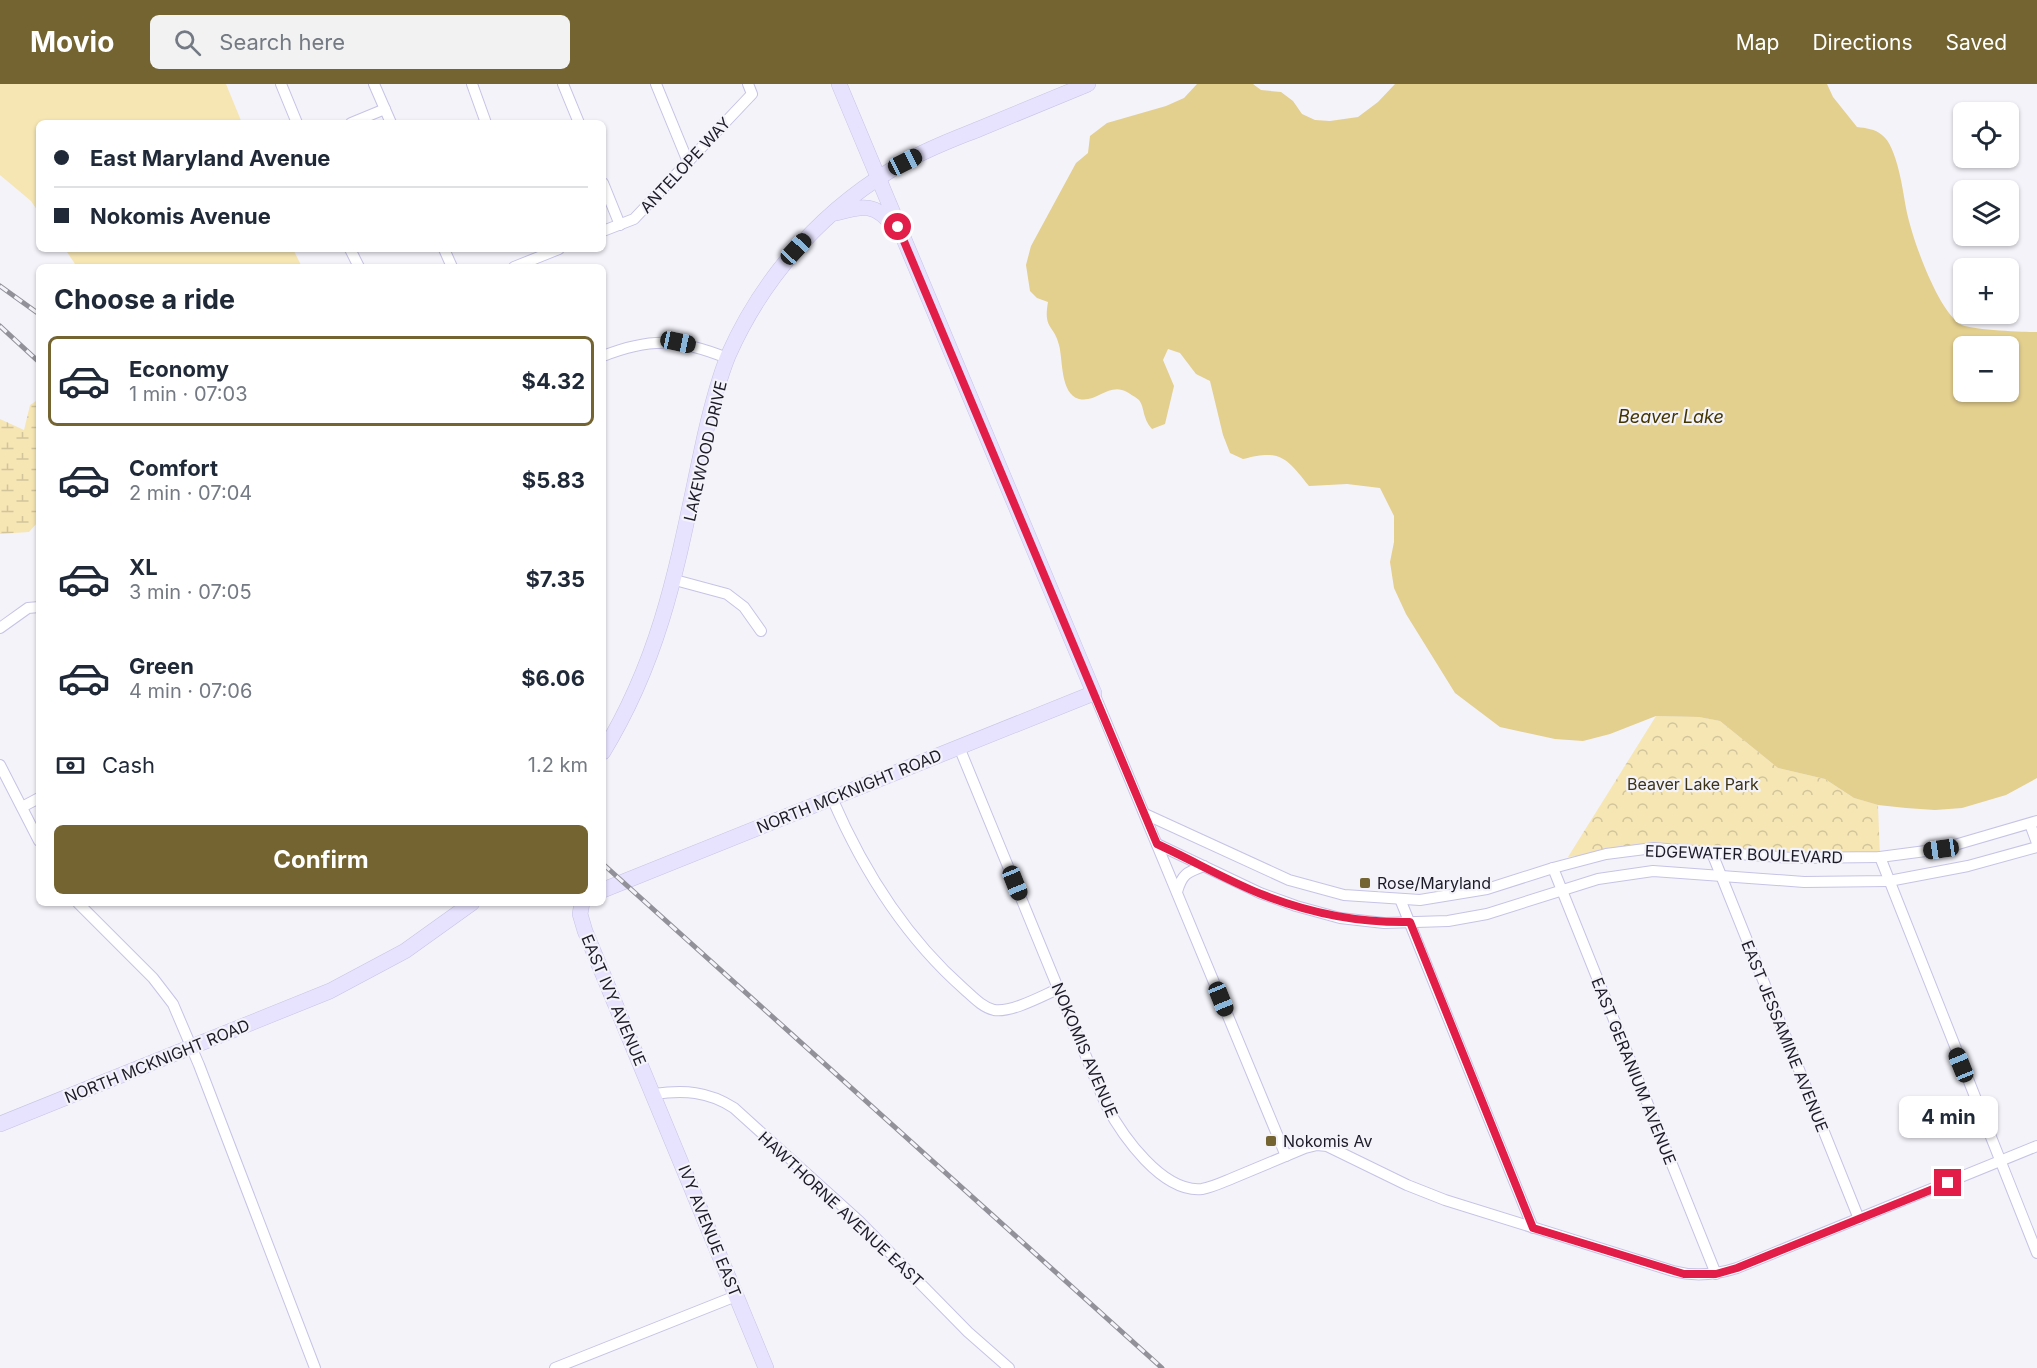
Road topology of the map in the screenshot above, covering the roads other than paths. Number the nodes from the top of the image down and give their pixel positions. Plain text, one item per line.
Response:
1 (281, 84) edge
2 (375, 84) edge
3 (563, 84) edge
4 (656, 84) edge
5 (748, 84) edge
6 (839, 84) edge
7 (1089, 84) edge
8 (472, 87) edge
9 (385, 109) junction
10 (296, 120) edge
11 (358, 120) edge
12 (390, 120) edge
13 (485, 120) edge
14 (578, 120) edge
15 (688, 162) junction
16 (878, 178) junction
17 (606, 190) edge
18 (830, 215) junction
19 (620, 225) junction
20 (606, 230) edge
21 (906, 245) junction
22 (538, 253) edge
23 (519, 264) edge
24 (606, 355) edge
25 (728, 358) junction
26 (675, 579) junction
27 (36, 607) edge
28 (0, 628) edge
29 (761, 631) dead end
30 (1094, 693) junction
31 (606, 747) edge
32 (959, 747) junction
33 (0, 765) edge
34 (832, 798) junction
35 (36, 800) edge
36 (22, 807) junction
37 (1145, 814) junction
38 (2033, 822) edge
39 (36, 835) edge
40 (1157, 844) junction
41 (2037, 845) edge
42 (1712, 853) junction
43 (1880, 857) junction
44 (1204, 866) junction
45 (1553, 868) junction
46 (1720, 875) junction
47 (1889, 881) junction
48 (606, 889) edge
49 (1561, 890) junction
50 (1177, 893) junction
51 (1400, 898) junction
52 (81, 906) edge
53 (468, 906) edge
54 (582, 906) edge
55 (1410, 922) junction
56 (1058, 989) junction
57 (192, 1047) junction
58 (654, 1094) junction
59 (0, 1124) edge
60 (2037, 1146) edge
61 (1286, 1156) junction
62 (2000, 1162) junction
63 (1859, 1219) junction
64 (1533, 1228) junction
65 (2037, 1253) edge
66 (1716, 1274) junction
67 (736, 1296) junction
68 (315, 1368) edge
69 (555, 1368) edge
70 (766, 1368) edge
71 (1009, 1368) edge

1 - 10 street
2 - 9 street
3 - 14 street
4 - 15 street
5 - 15 street, ANTELOPE WAY
6 - 16 street
7 - 16 street, LAKEWOOD DRIVE
8 - 13 street
9 - 11 street
9 - 12 street
15 - 19 street, ANTELOPE WAY
16 - 18 street, LAKEWOOD DRIVE
16 - 21 street
17 - 19 street
18 - 21 street
18 - 25 street, LAKEWOOD DRIVE
19 - 20 street, ANTELOPE WAY
21 - 30 street
22 - 23 street
24 - 25 street
25 - 26 street, LAKEWOOD DRIVE
26 - 29 street
26 - 31 street, LAKEWOOD DRIVE
27 - 28 street
30 - 32 street, NORTH MCKNIGHT ROAD
30 - 37 street
32 - 34 street, NORTH MCKNIGHT ROAD
32 - 56 street, NOKOMIS AVENUE
33 - 36 street
34 - 48 street, NORTH MCKNIGHT ROAD
34 - 56 street
35 - 36 street
36 - 39 street
37 - 40 street
37 - 51 street, EDGEWATER BOULEVARD
38 - 41 street
38 - 43 street, EDGEWATER BOULEVARD
40 - 44 street, EDGEWATER BOULEVARD
40 - 50 street
41 - 47 street, EDGEWATER BOULEVARD
42 - 43 street, EDGEWATER BOULEVARD
42 - 45 street, EDGEWATER BOULEVARD
42 - 46 street, EAST JESSAMINE AVENUE
43 - 47 street
44 - 50 street
44 - 55 street, EDGEWATER BOULEVARD
45 - 49 street, EAST GERANIUM AVENUE
45 - 51 street, EDGEWATER BOULEVARD
46 - 47 street, EDGEWATER BOULEVARD
46 - 49 street, EDGEWATER BOULEVARD
46 - 63 street, EAST JESSAMINE AVENUE
47 - 62 street
49 - 55 street, EDGEWATER BOULEVARD
49 - 66 street, EAST GERANIUM AVENUE
50 - 61 street
51 - 55 street
52 - 57 street
53 - 57 street, NORTH MCKNIGHT ROAD
54 - 58 street, EAST IVY AVENUE
55 - 64 street
56 - 61 street, NOKOMIS AVENUE
57 - 59 street, NORTH MCKNIGHT ROAD
57 - 68 street
58 - 67 street, IVY AVENUE EAST
58 - 71 street, HAWTHORNE AVENUE EAST
60 - 62 street, NOKOMIS AVENUE
61 - 64 street, NOKOMIS AVENUE
62 - 63 street, NOKOMIS AVENUE
62 - 65 street
63 - 66 street, NOKOMIS AVENUE
64 - 66 street, NOKOMIS AVENUE
67 - 69 street
67 - 70 street, IVY AVENUE EAST

